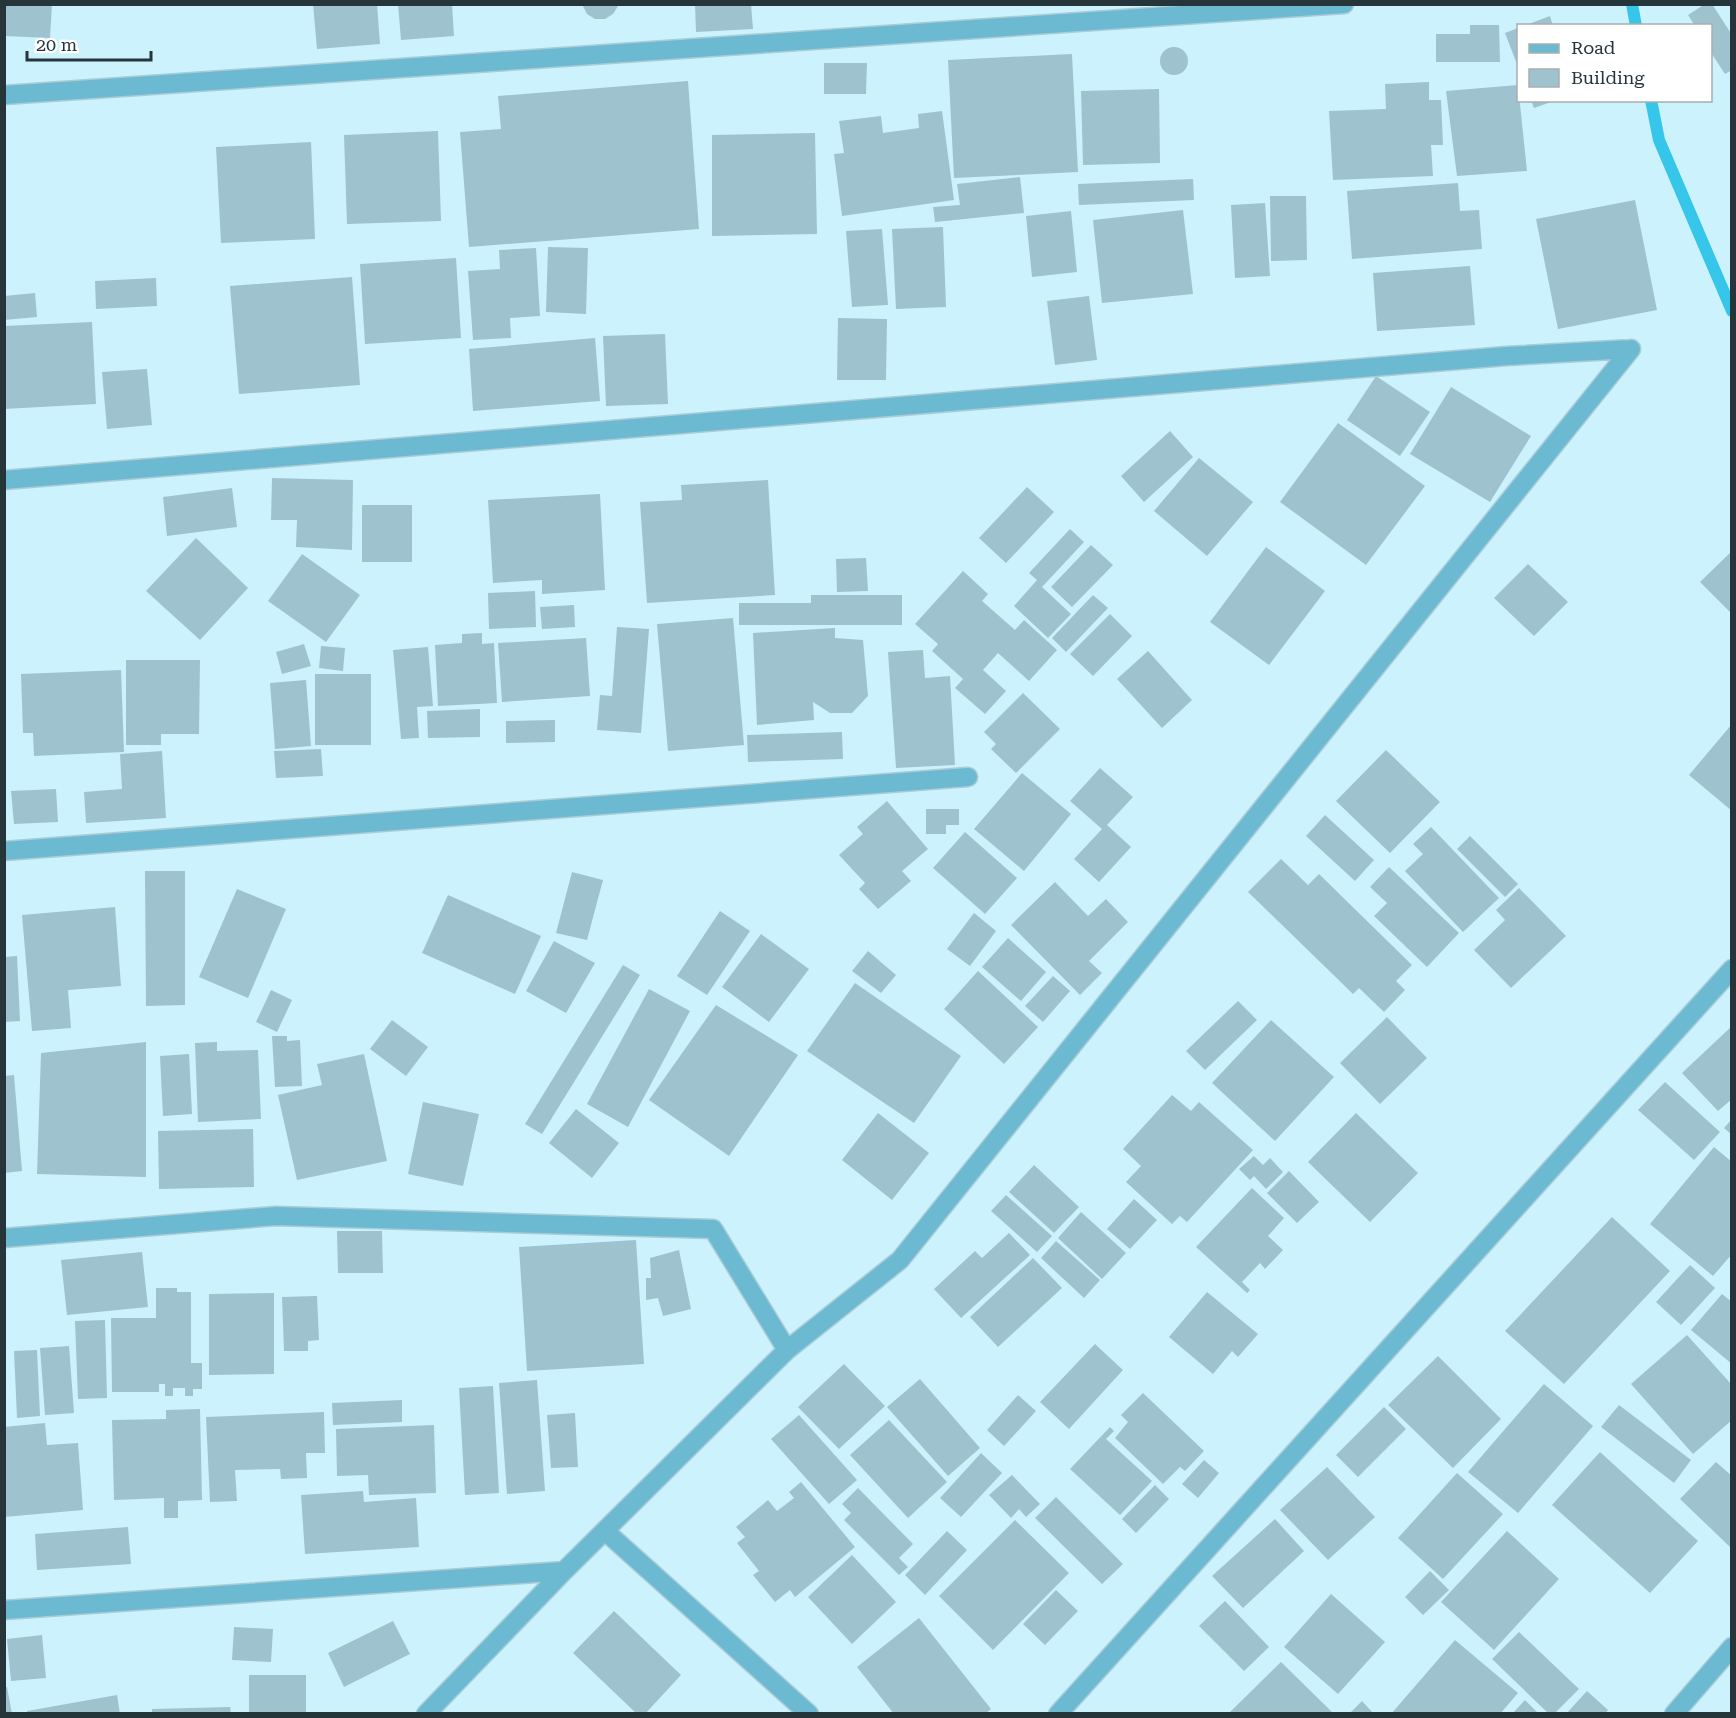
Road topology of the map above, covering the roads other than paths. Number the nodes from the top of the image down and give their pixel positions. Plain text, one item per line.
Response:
1 (1344, 4) edge
2 (4, 95) edge
3 (4, 480) edge
4 (968, 777) dead end
5 (4, 851) edge
6 (1731, 969) edge
7 (4, 1238) edge
8 (788, 1350) junction
9 (605, 1531) junction
10 (564, 1571) junction
11 (4, 1610) edge
12 (1731, 1647) edge
13 (426, 1713) edge
14 (809, 1713) edge
15 (1058, 1713) edge
16 (1674, 1713) edge

1 - 2 street
3 - 8 street
4 - 5 street
6 - 15 street
7 - 8 street
8 - 9 street
9 - 10 street
9 - 14 street
10 - 11 street
10 - 13 street
12 - 16 street

